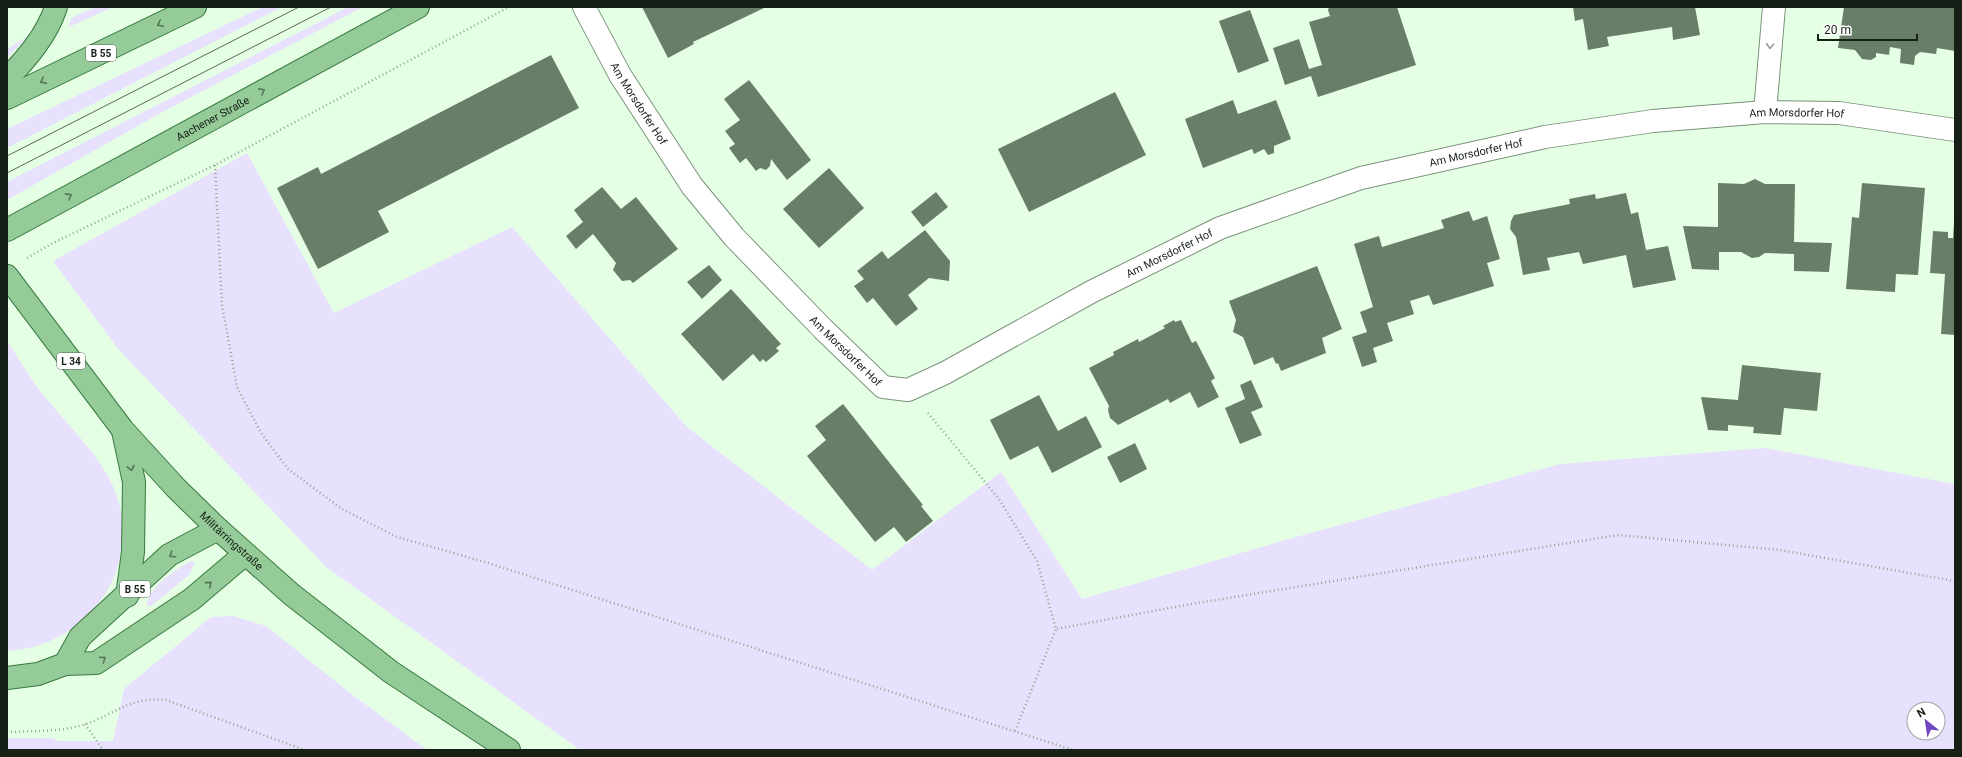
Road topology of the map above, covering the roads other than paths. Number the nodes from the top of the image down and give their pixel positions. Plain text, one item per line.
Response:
1 (56, 7) edge
2 (195, 7) edge
3 (418, 7) edge
4 (584, 7) edge
5 (1774, 7) edge
6 (7, 79) edge
7 (7, 98) edge
8 (1765, 112) junction
9 (1955, 130) edge
10 (7, 230) edge
11 (7, 276) edge
12 (123, 430) junction
13 (218, 529) junction
14 (245, 554) junction
15 (127, 596) junction
16 (65, 664) junction
17 (7, 678) edge
18 (509, 750) edge

1 - 6 main road
2 -> 7 main road, B 55
10 -> 3 main road, Aachener Straße
4 - 8 street, Am Morsdorfer Hof
5 -> 8 street
8 - 9 street, Am Morsdorfer Hof
11 - 12 main road, Militärringstraße / L 34
12 - 13 main road, Militärringstraße / L 34
12 -> 15 main road, B 55
13 - 14 main road, Militärringstraße / L 34
13 -> 15 main road, B 55
16 -> 14 main road
14 - 18 main road, Militärringstraße / L 34
15 - 16 main road, B 55
16 - 17 main road

